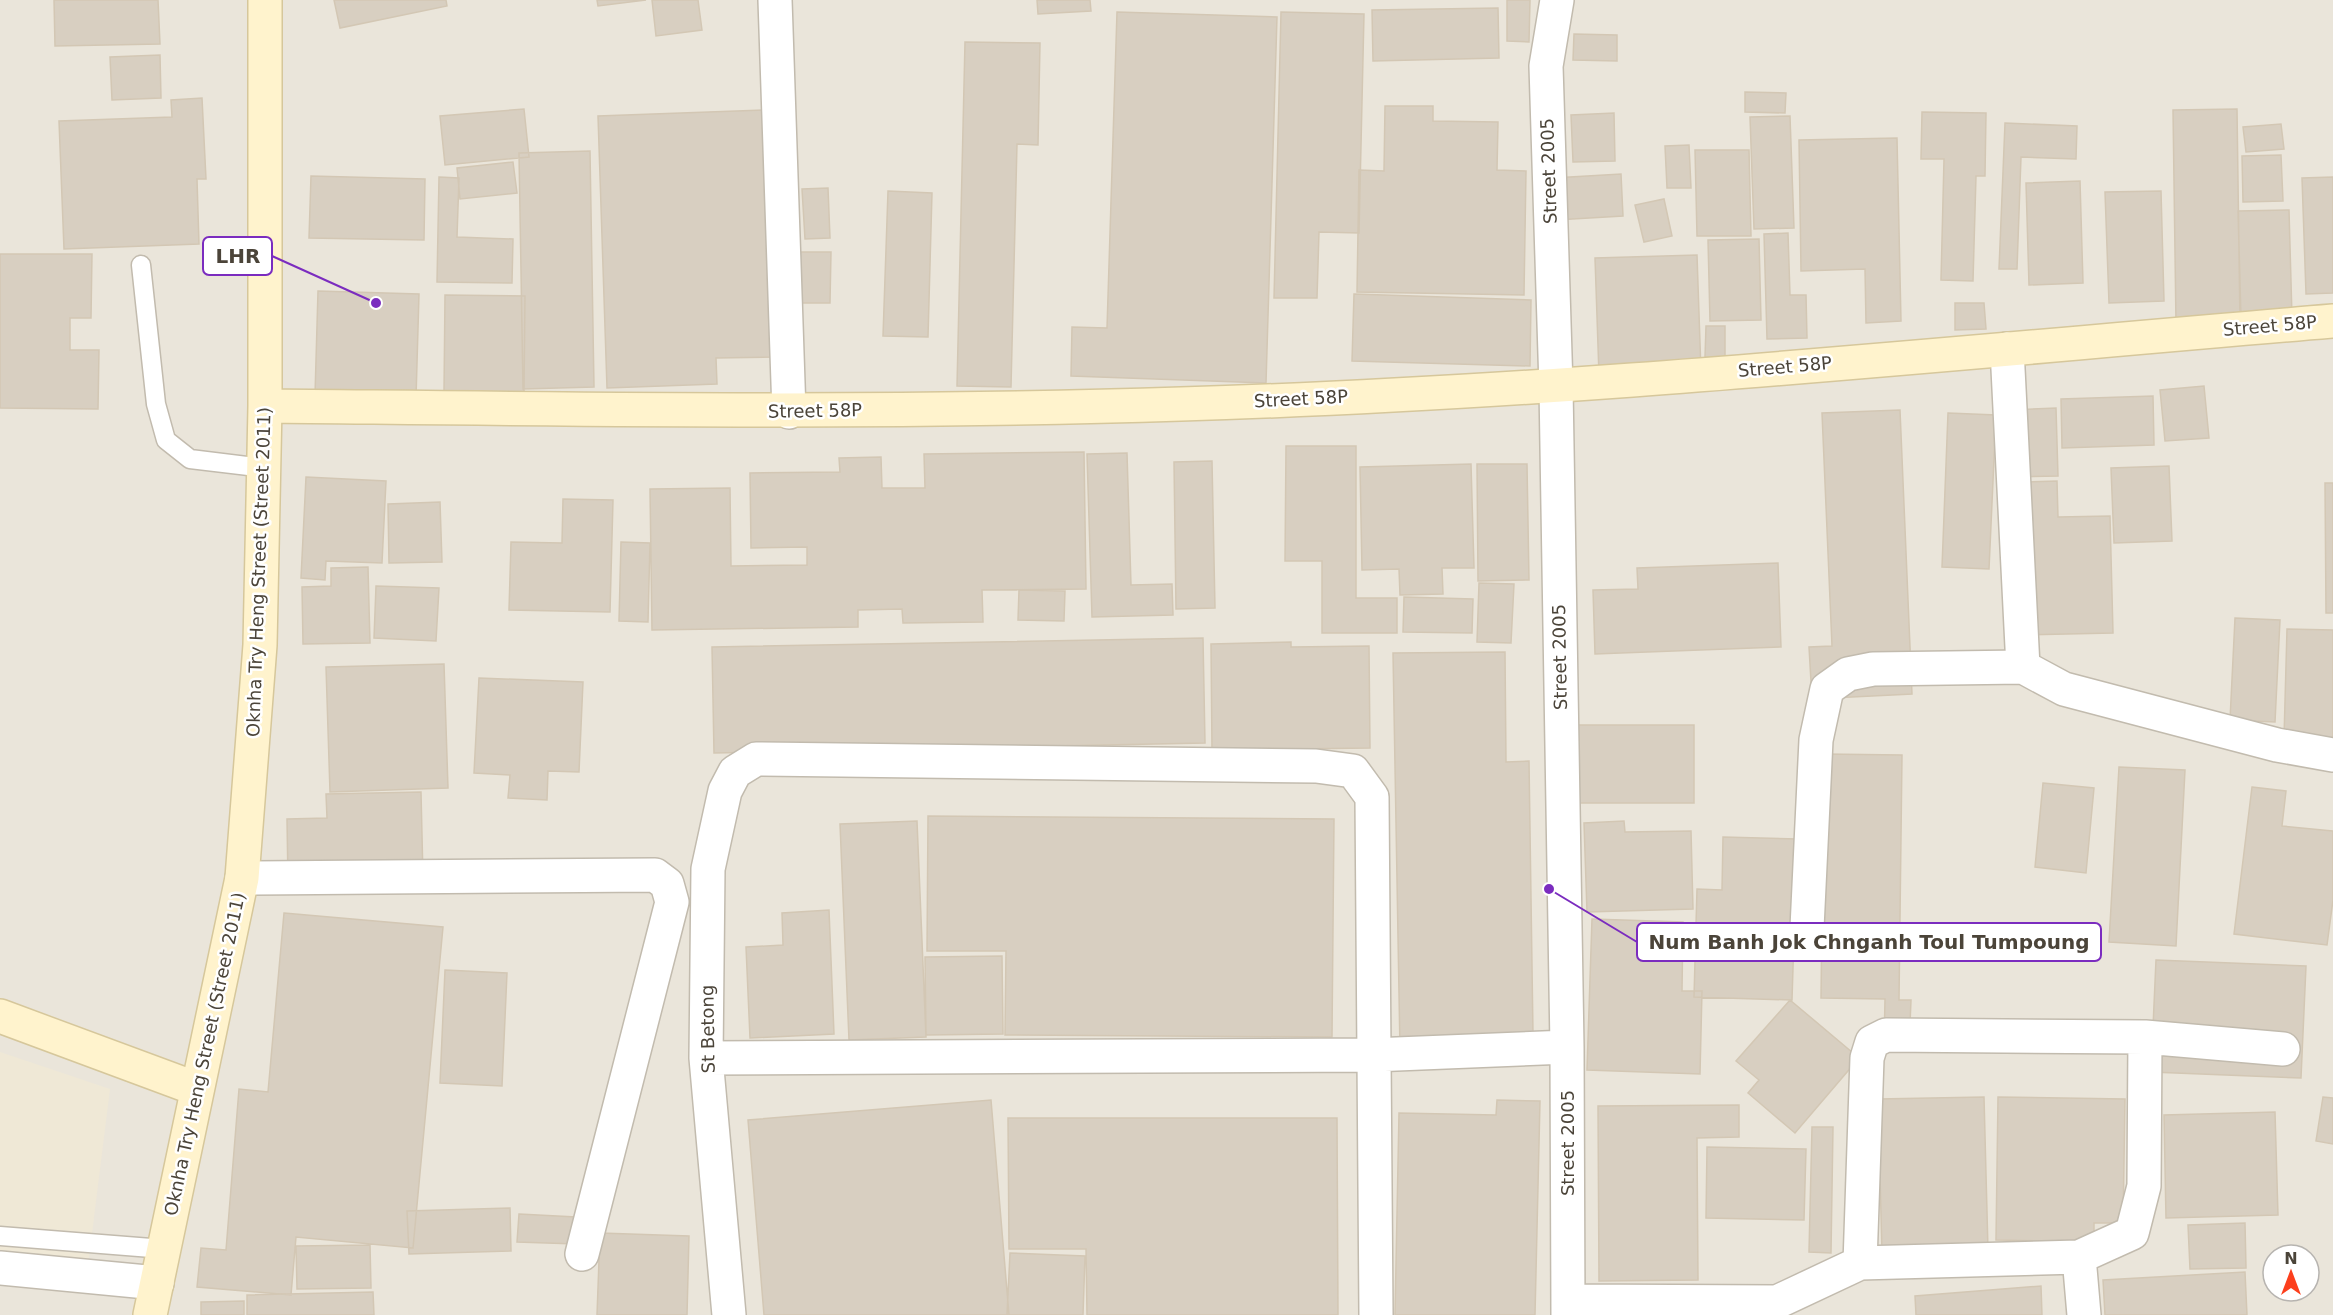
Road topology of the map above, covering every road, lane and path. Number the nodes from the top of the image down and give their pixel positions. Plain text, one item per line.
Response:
1 (265, 0) edge
2 (775, 0) edge
3 (1557, 0) edge
4 (141, 265) dead end
5 (2333, 321) edge
6 (2007, 349) junction
7 (1556, 387) junction
8 (265, 406) junction
9 (789, 412) junction
10 (264, 468) junction
11 (2023, 667) junction
12 (2333, 755) edge
13 (242, 878) junction
14 (1807, 928) dead end
15 (0, 1016) edge
16 (2145, 1037) junction
17 (1567, 1047) junction
18 (2283, 1049) dead end
19 (1372, 1055) junction
20 (706, 1058) junction
21 (197, 1089) junction
22 (0, 1236) edge
23 (164, 1250) junction
24 (582, 1254) dead end
25 (2079, 1257) junction
26 (1860, 1263) junction
27 (0, 1268) edge
28 (157, 1283) junction
29 (1568, 1308) edge
30 (1778, 1309) edge
31 (150, 1315) edge
32 (729, 1315) edge
33 (1376, 1315) edge
34 (2084, 1315) edge

1 - 8 street, Oknha Try Heng Street (Street 2011)
2 - 9 street
3 - 7 street, Street 2005
4 - 10 lane
5 - 6 street, Street 58P
6 - 7 street, Street 58P
6 - 11 street
7 - 9 street, Street 58P
7 - 17 street, Street 2005
8 - 9 street, Street 58P
8 - 10 street, Oknha Try Heng Street (Street 2011)
10 - 13 street, Oknha Try Heng Street (Street 2011)
11 - 12 street
11 - 14 street
13 - 21 street, Oknha Try Heng Street (Street 2011)
13 - 24 street
15 - 21 street
16 - 18 street
16 - 25 street
16 - 26 street
17 - 19 street
17 - 29 street, Street 2005
19 - 20 street
19 - 20 street, St Betong
19 - 33 street
20 - 32 street, St Betong
21 - 23 street, Oknha Try Heng Street (Street 2011)
22 - 23 lane
23 - 28 street, Oknha Try Heng Street (Street 2011)
25 - 26 street
25 - 34 street
26 - 30 street
27 - 28 street
28 - 31 street, Oknha Try Heng Street (Street 2011)
29 - 30 street

